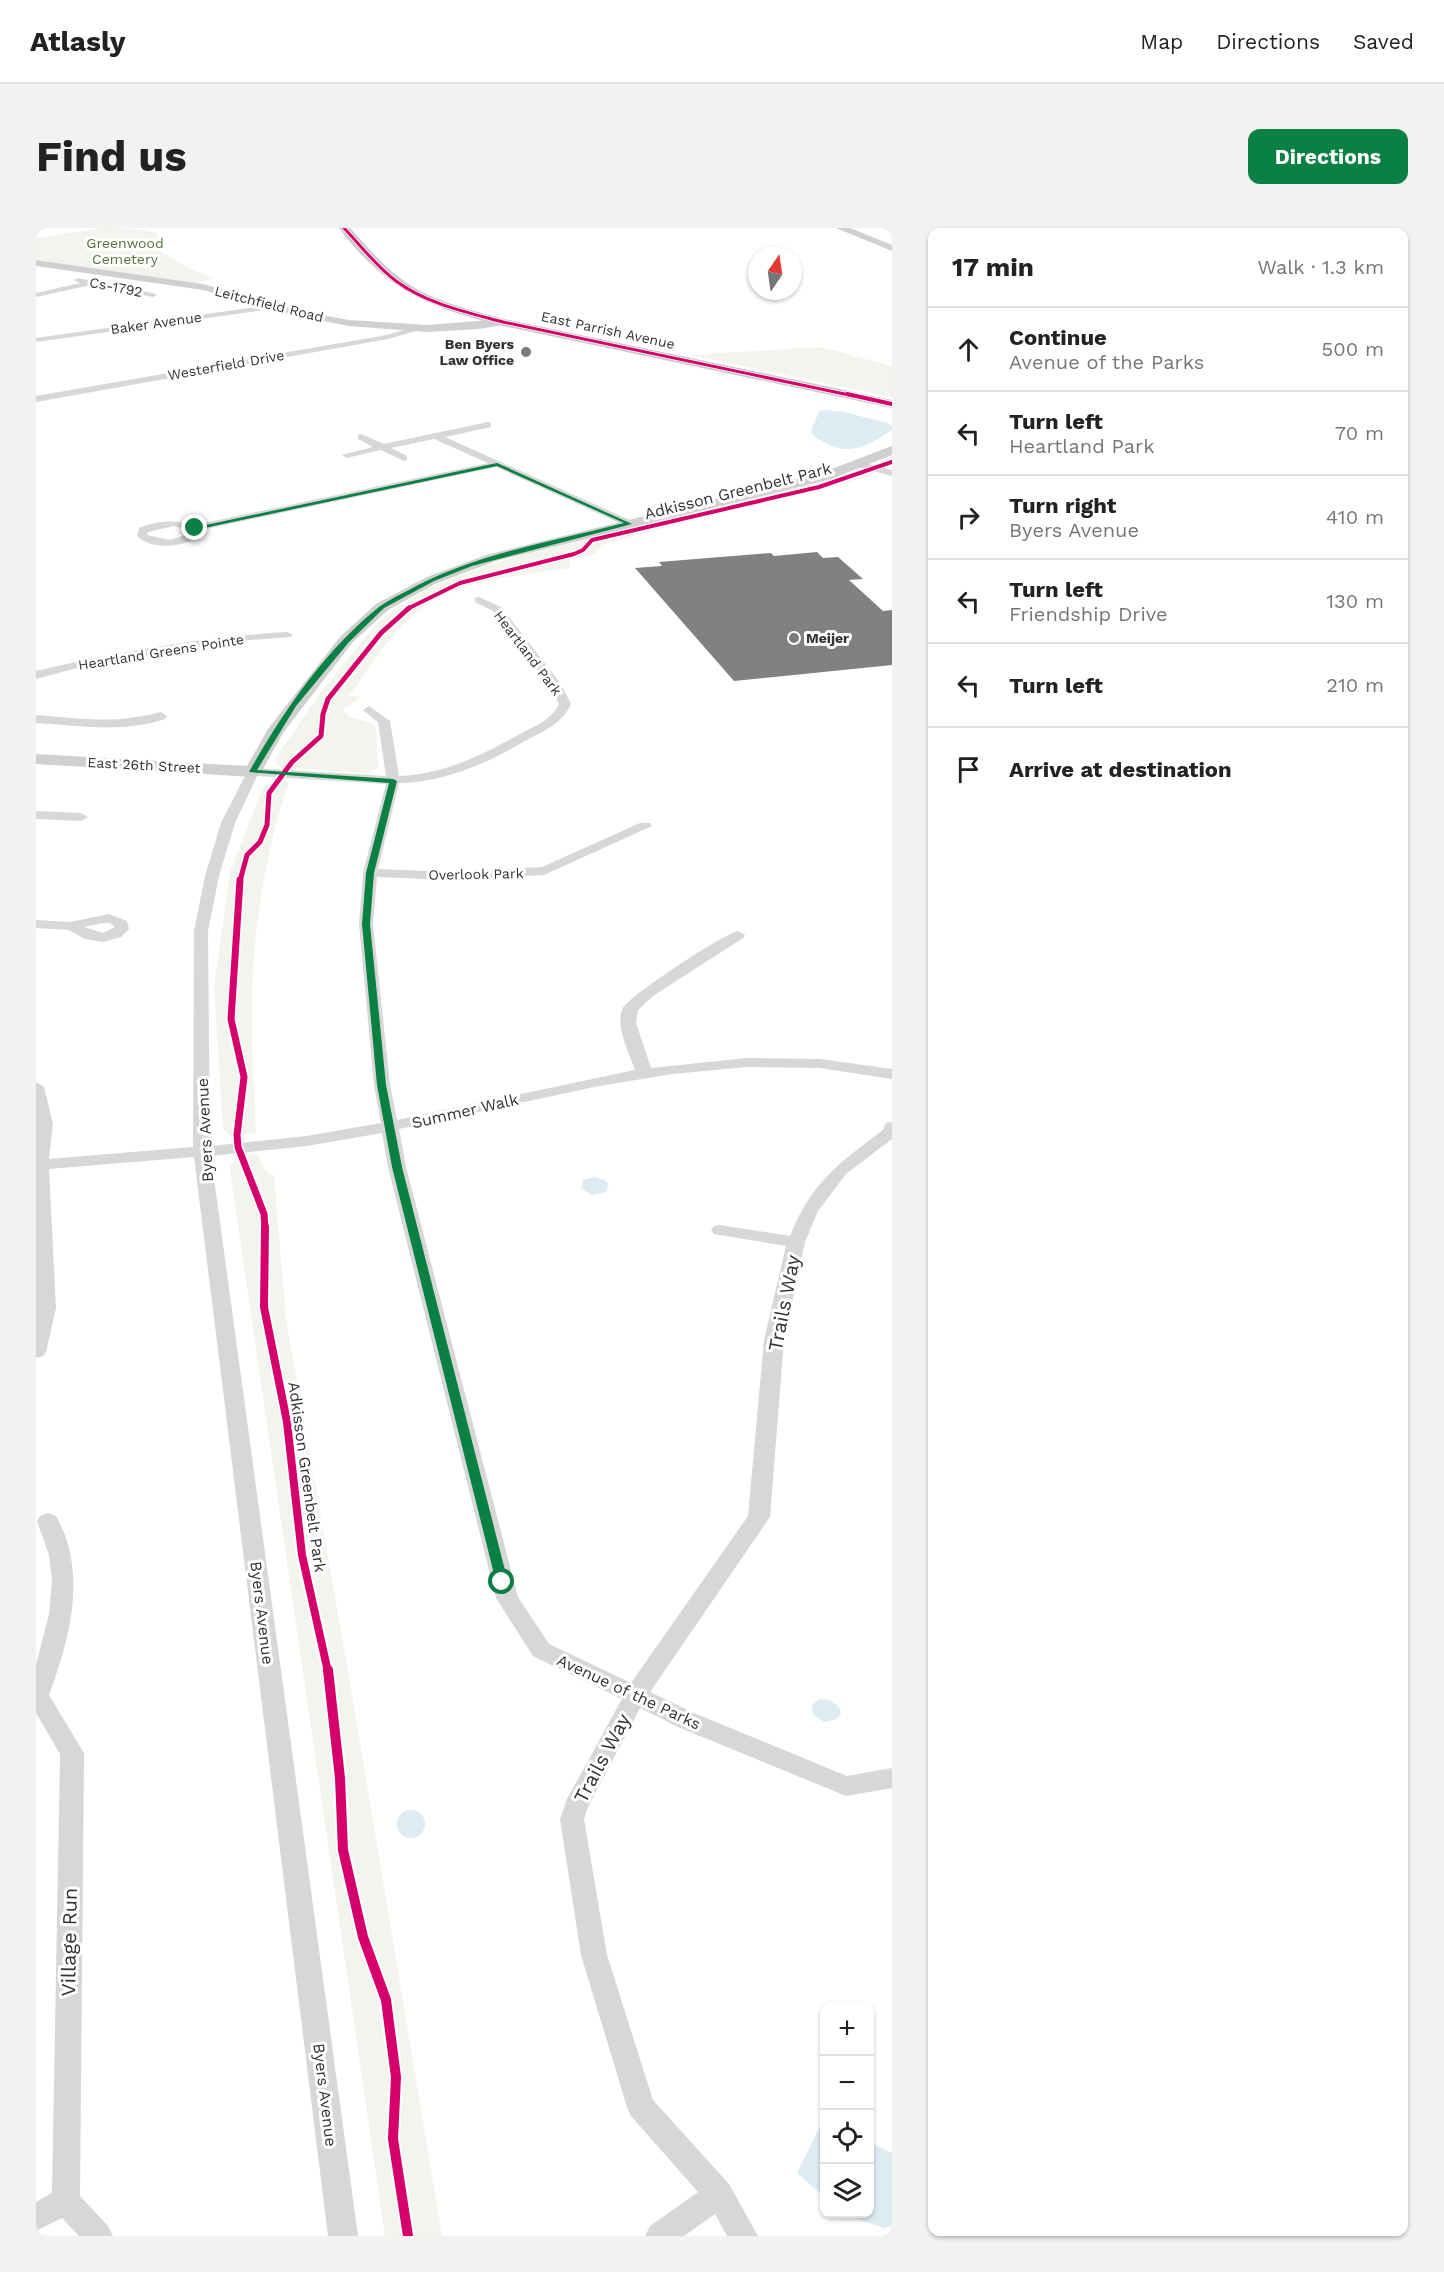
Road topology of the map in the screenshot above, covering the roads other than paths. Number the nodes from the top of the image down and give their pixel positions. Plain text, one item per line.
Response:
1 (344, 228) edge
2 (841, 228) edge
3 (892, 248) edge
4 (36, 262) edge
5 (103, 279) dead end
6 (78, 280) dead end
7 (91, 283) junction
8 (36, 295) edge
9 (153, 295) dead end
10 (277, 306) junction
11 (503, 322) junction
12 (416, 328) junction
13 (36, 340) edge
14 (36, 399) edge
15 (892, 404) edge
16 (488, 425) dead end
17 (435, 436) junction
18 (361, 437) dead end
19 (381, 447) junction
20 (892, 450) edge
21 (347, 455) dead end
22 (404, 458) dead end
23 (497, 464) junction
24 (857, 464) junction
25 (892, 473) edge
26 (630, 524) junction
27 (195, 528) dead end
28 (479, 600) dead end
29 (287, 635) dead end
30 (36, 675) edge
31 (369, 710) dead end
32 (161, 716) dead end
33 (36, 718) edge
34 (36, 759) edge
35 (253, 772) junction
36 (393, 781) junction
37 (36, 815) edge
38 (81, 817) dead end
39 (645, 826) dead end
40 (370, 873) junction
41 (36, 924) edge
42 (72, 926) dead end
43 (738, 935) dead end
44 (892, 1074) edge
45 (645, 1075) junction
46 (36, 1087) edge
47 (391, 1127) junction
48 (892, 1127) edge
49 (202, 1151) junction
50 (38, 1167) edge
51 (720, 1230) dead end
52 (796, 1242) junction
53 (36, 1352) edge
54 (48, 1521) dead end
55 (37, 1694) edge
56 (636, 1695) junction
57 (892, 1778) edge
58 (719, 2194) junction
59 (66, 2201) junction
60 (36, 2217) edge
61 (98, 2236) edge
62 (343, 2236) edge
63 (660, 2236) edge
64 (743, 2236) edge

1 - 11 main road, East Parrish Avenue
2 - 3 street
4 - 10 street, Leitchfield Road
5 - 7 street
6 - 7 street, Cs-1792
7 - 8 street
7 - 9 street, Cs-1792
10 - 12 street, Leitchfield Road
10 - 13 street, Baker Avenue
11 - 12 street, Leitchfield Road
11 - 15 main road, East Parrish Avenue
12 - 14 street, Westerfield Drive
16 - 17 street
17 - 19 street
17 - 23 street
18 - 19 street
19 - 21 street
19 - 22 street
20 - 24 street, Byers Avenue
23 - 26 street
23 - 27 street
24 - 25 street
24 - 26 street, Byers Avenue
26 - 35 street, Byers Avenue
28 - 36 street, Heartland Park
29 - 30 street, Heartland Greens Pointe
31 - 36 street, Avenue of the Parks
32 - 33 street
34 - 35 street, East 26th Street
35 - 36 street, Heartland Park
35 - 49 street, Byers Avenue
36 - 40 street, Avenue of the Parks
37 - 38 street
39 - 40 street, Overlook Park
40 - 47 street, Avenue of the Parks
41 - 42 street
43 - 45 street
44 - 45 street, Summer Walk
45 - 47 street, Summer Walk
46 - 50 street
47 - 49 street, Summer Walk
47 - 56 street, Avenue of the Parks
48 - 52 street, Trails Way
49 - 50 street, Summer Walk
49 - 62 street, Byers Avenue
50 - 53 street
51 - 52 street, Trails Way
52 - 56 street, Trails Way
54 - 55 street
55 - 59 street, Village Run
56 - 57 street, Avenue of the Parks
56 - 58 street, Trails Way
58 - 63 street
58 - 64 street, Trails Way
59 - 60 street
59 - 61 street

